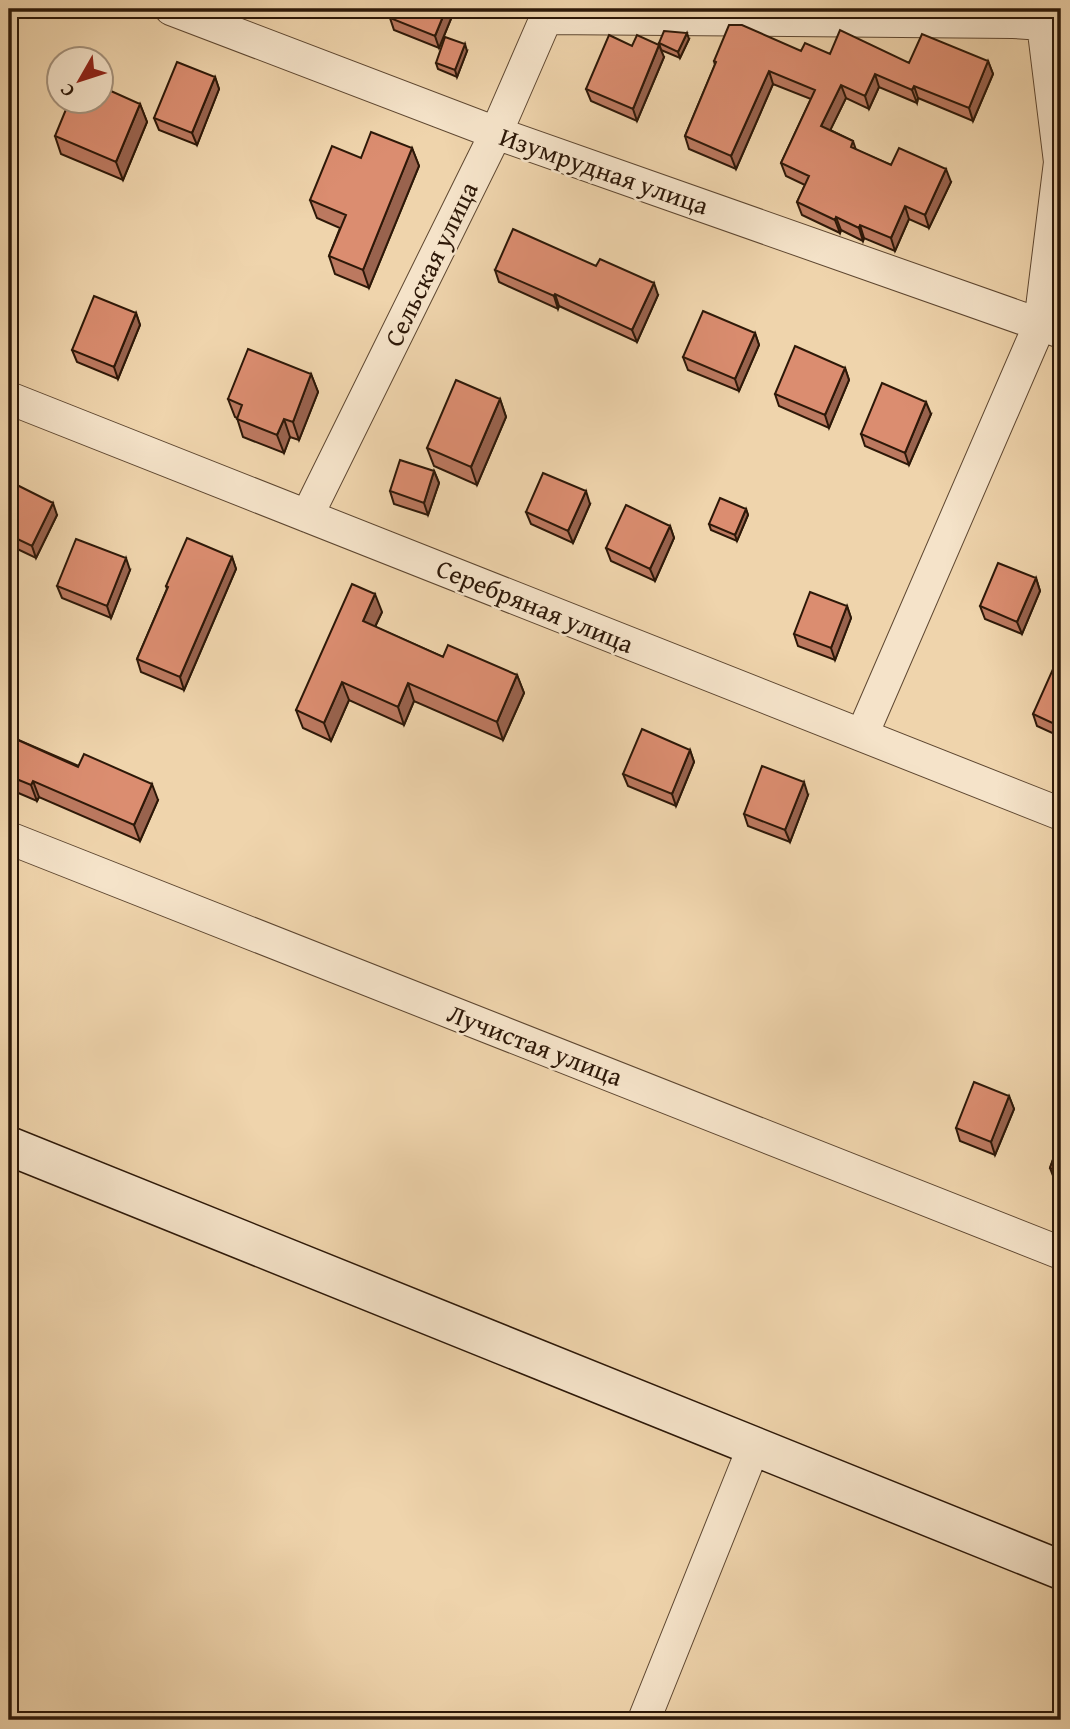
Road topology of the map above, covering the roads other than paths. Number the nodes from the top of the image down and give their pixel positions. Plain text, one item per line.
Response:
1 (171, 9) edge
2 (546, 13) edge
3 (1049, 21) edge
4 (496, 133) junction
5 (1051, 328) edge
6 (9, 398) edge
7 (307, 516) junction
8 (862, 735) junction
9 (1061, 814) edge
10 (9, 838) edge
11 (9, 1146) edge
12 (1061, 1253) edge
13 (754, 1446) junction
14 (1061, 1570) edge
15 (644, 1720) edge

1 - 4 street, Изумрудная улица
2 - 3 street
2 - 4 street, Сельская улица
3 - 5 street
4 - 5 street, Изумрудная улица
4 - 7 street, Сельская улица
5 - 8 street
6 - 7 street, Серебряная улица
7 - 8 street, Серебряная улица
8 - 9 street, Серебряная улица
10 - 12 street, Лучистая улица
11 - 13 main road
13 - 14 main road
13 - 15 street

